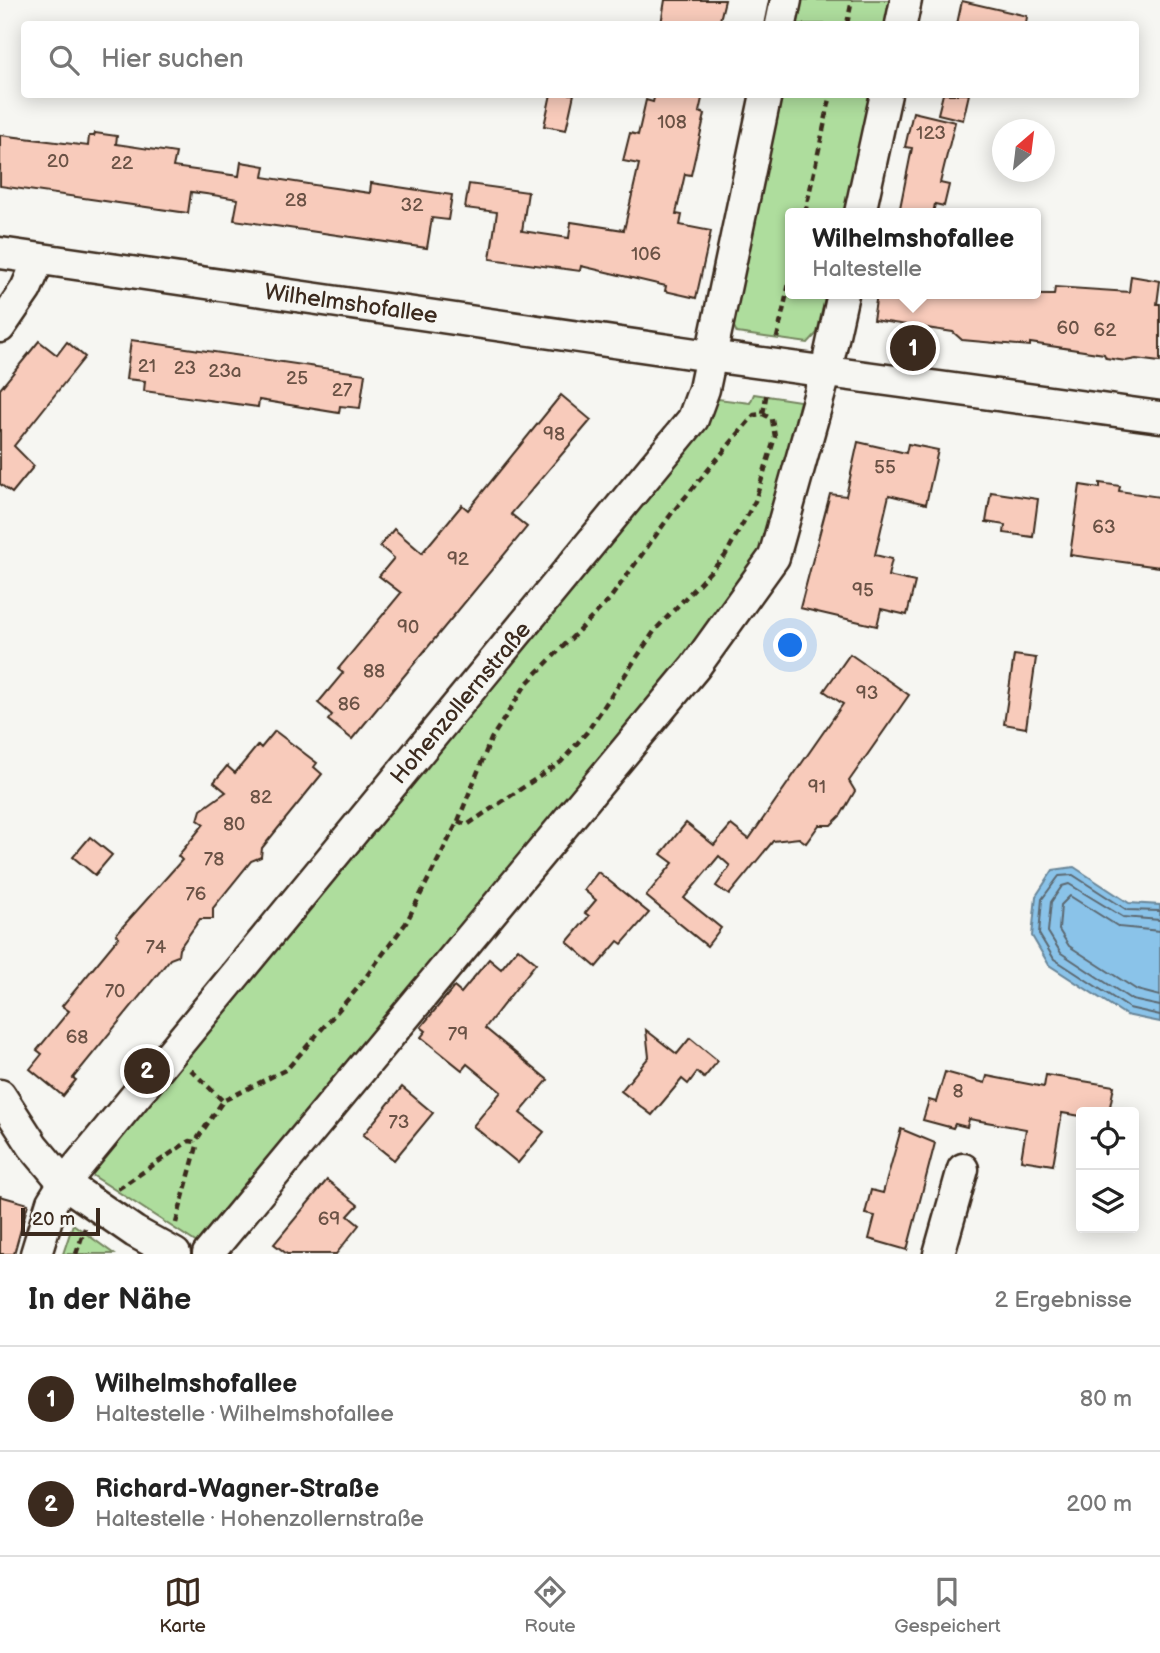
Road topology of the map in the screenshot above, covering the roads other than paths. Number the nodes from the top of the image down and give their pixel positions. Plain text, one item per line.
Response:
1 (786, 0) edge
2 (906, 0) edge
3 (782, 21) edge
4 (902, 21) edge
5 (765, 98) edge
6 (885, 98) edge
7 (861, 208) edge
8 (0, 253) edge
9 (39, 259) junction
10 (842, 299) edge
11 (0, 327) edge
12 (710, 356) junction
13 (826, 371) junction
14 (1160, 417) edge
15 (0, 1095) edge
16 (963, 1170) dead end
17 (64, 1183) junction
18 (172, 1253) edge
19 (36, 1254) edge
20 (208, 1254) edge
21 (939, 1254) edge

1 - 3 street
2 - 4 street
5 - 12 street, Hohenzollernstraße
6 - 7 street
8 - 9 street, Wilhelmshofallee
9 - 11 street
9 - 12 street, Wilhelmshofallee
10 - 13 street
12 - 13 street, Wilhelmshofallee
12 - 17 street, Hohenzollernstraße
13 - 14 street, Wilhelmshofallee
13 - 20 street
15 - 17 street
16 - 21 street
17 - 18 street
17 - 19 street, Hohenzollernstraße

